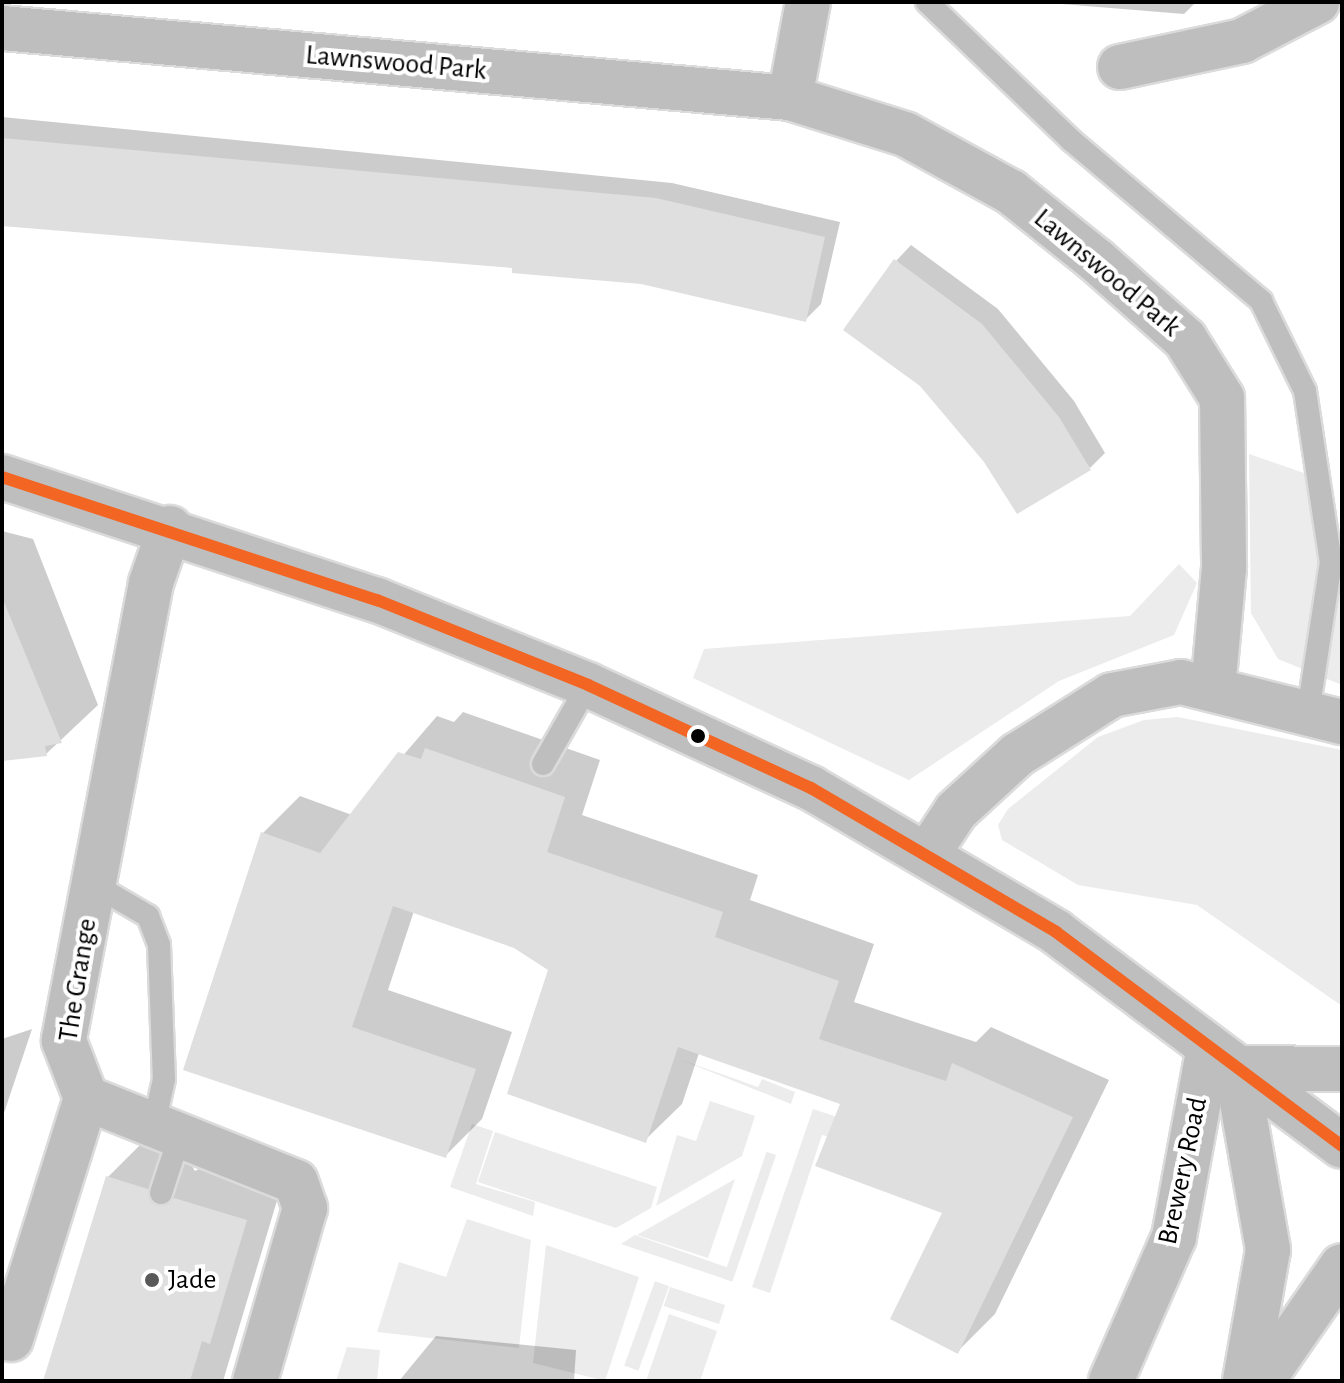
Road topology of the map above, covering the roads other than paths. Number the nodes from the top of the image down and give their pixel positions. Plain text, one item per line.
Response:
1 (808, 2) edge
2 (927, 2) edge
3 (1317, 2) edge
4 (2, 28) edge
5 (1120, 67) dead end
6 (790, 98) junction
7 (2, 477) edge
8 (170, 528) junction
9 (588, 685) junction
10 (1213, 688) junction
11 (1325, 717) edge
12 (543, 764) dead end
13 (929, 852) junction
14 (93, 884) junction
15 (1223, 1058) junction
16 (1342, 1069) edge
17 (86, 1098) junction
18 (166, 1134) junction
19 (1342, 1146) edge
20 (161, 1193) dead end
21 (1342, 1266) edge
22 (11, 1339) dead end
23 (255, 1381) edge
24 (1111, 1381) edge
25 (1245, 1381) edge
26 (1262, 1381) edge

1 - 6 main road
2 - 11 lane
3 - 5 main road
4 - 6 main road, Lawnswood Park
6 - 10 main road, Lawnswood Park
7 - 8 main road, Brewery Road
8 - 9 main road, Brewery Road
8 - 14 main road, The Grange
9 - 12 lane
9 - 13 main road, Brewery Road
10 - 11 main road
10 - 13 main road
13 - 15 main road, Brewery Road
14 - 17 main road, The Grange
14 - 18 lane
15 - 16 main road
15 - 19 main road, Brewery Road
15 - 24 main road, Brewery Road
15 - 25 main road
17 - 18 main road
17 - 22 main road
18 - 20 lane
18 - 23 main road
21 - 26 main road

